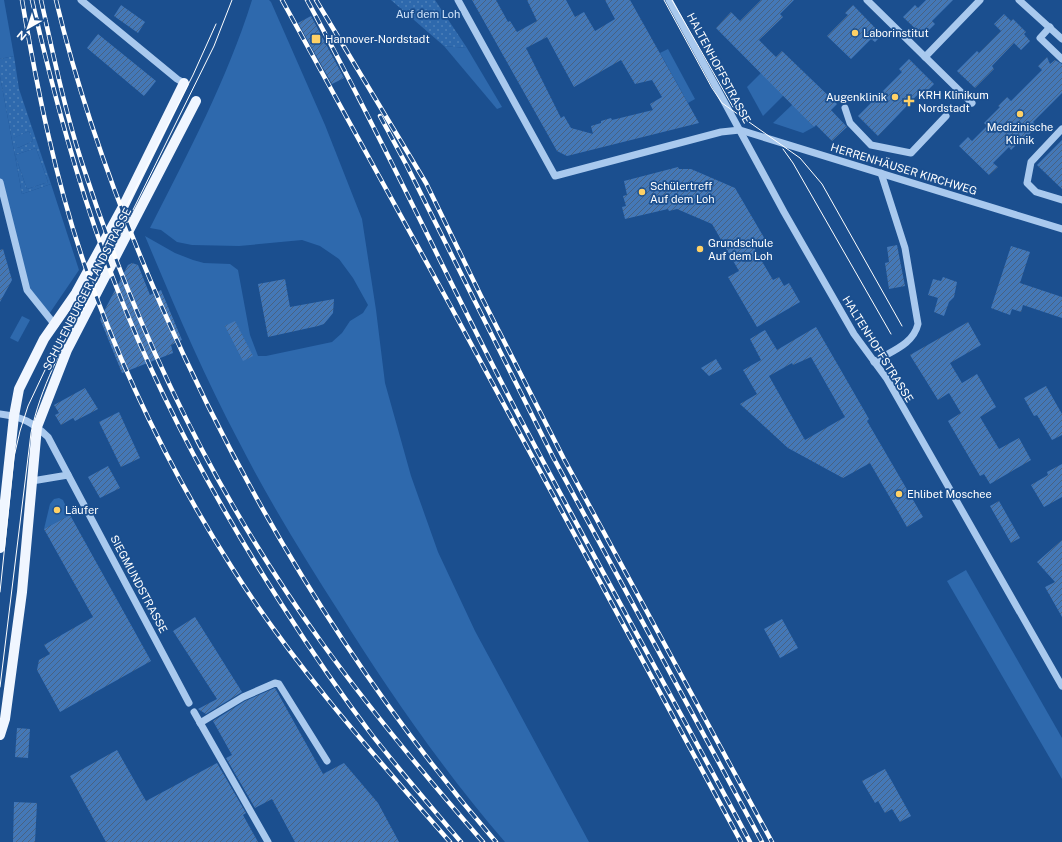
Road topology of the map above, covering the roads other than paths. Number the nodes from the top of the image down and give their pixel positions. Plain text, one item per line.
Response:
1 (81, 0) edge
2 (458, 0) edge
3 (669, 0) edge
4 (867, 0) edge
5 (980, 0) edge
6 (1019, 0) edge
7 (1050, 28) junction
8 (1062, 39) edge
9 (925, 56) junction
10 (1062, 59) edge
11 (184, 83) joint
12 (196, 101) dead end
13 (972, 103) dead end
14 (845, 108) dead end
15 (946, 116) dead end
16 (1062, 129) edge
17 (740, 130) junction
18 (881, 173) junction
19 (0, 182) edge
20 (1062, 200) edge
21 (1062, 229) edge
22 (55, 325) junction
23 (874, 362) junction
24 (0, 414) edge
25 (14, 416) junction
26 (36, 427) junction
27 (68, 475) junction
28 (32, 481) junction
29 (0, 548) edge
30 (1062, 686) edge
31 (189, 703) dead end
32 (194, 712) dead end
33 (200, 723) junction
34 (0, 735) edge
35 (327, 761) dead end
36 (268, 842) edge

1 - 11 street
2 - 17 street
3 - 17 street, HALTENHOFFSTRASSE
4 - 9 street
5 - 9 street
6 - 7 street
7 - 8 street
7 - 10 street
9 - 13 street
11 - 22 main road, SCHULENBURGER LANDSTRASSE
12 - 26 main road, SCHULENBURGER LANDSTRASSE
14 - 15 street
16 - 20 street
17 - 18 street, HERRENHÄUSER KIRCHWEG
17 - 23 street, HALTENHOFFSTRASSE
18 - 21 street, HERRENHÄUSER KIRCHWEG
18 - 23 street
19 - 22 street
22 - 25 main road, SCHULENBURGER LANDSTRASSE
23 - 30 street, HALTENHOFFSTRASSE
24 - 25 street, SIEGMUNDSTRASSE
25 - 26 street, SIEGMUNDSTRASSE
25 - 29 main road, SCHULENBURGER LANDSTRASSE
26 - 27 street, SIEGMUNDSTRASSE
26 - 28 main road, SCHULENBURGER LANDSTRASSE
27 - 28 street
27 - 31 street, SIEGMUNDSTRASSE
28 - 34 main road, SCHULENBURGER LANDSTRASSE
32 - 33 street
33 - 35 street
33 - 36 street

